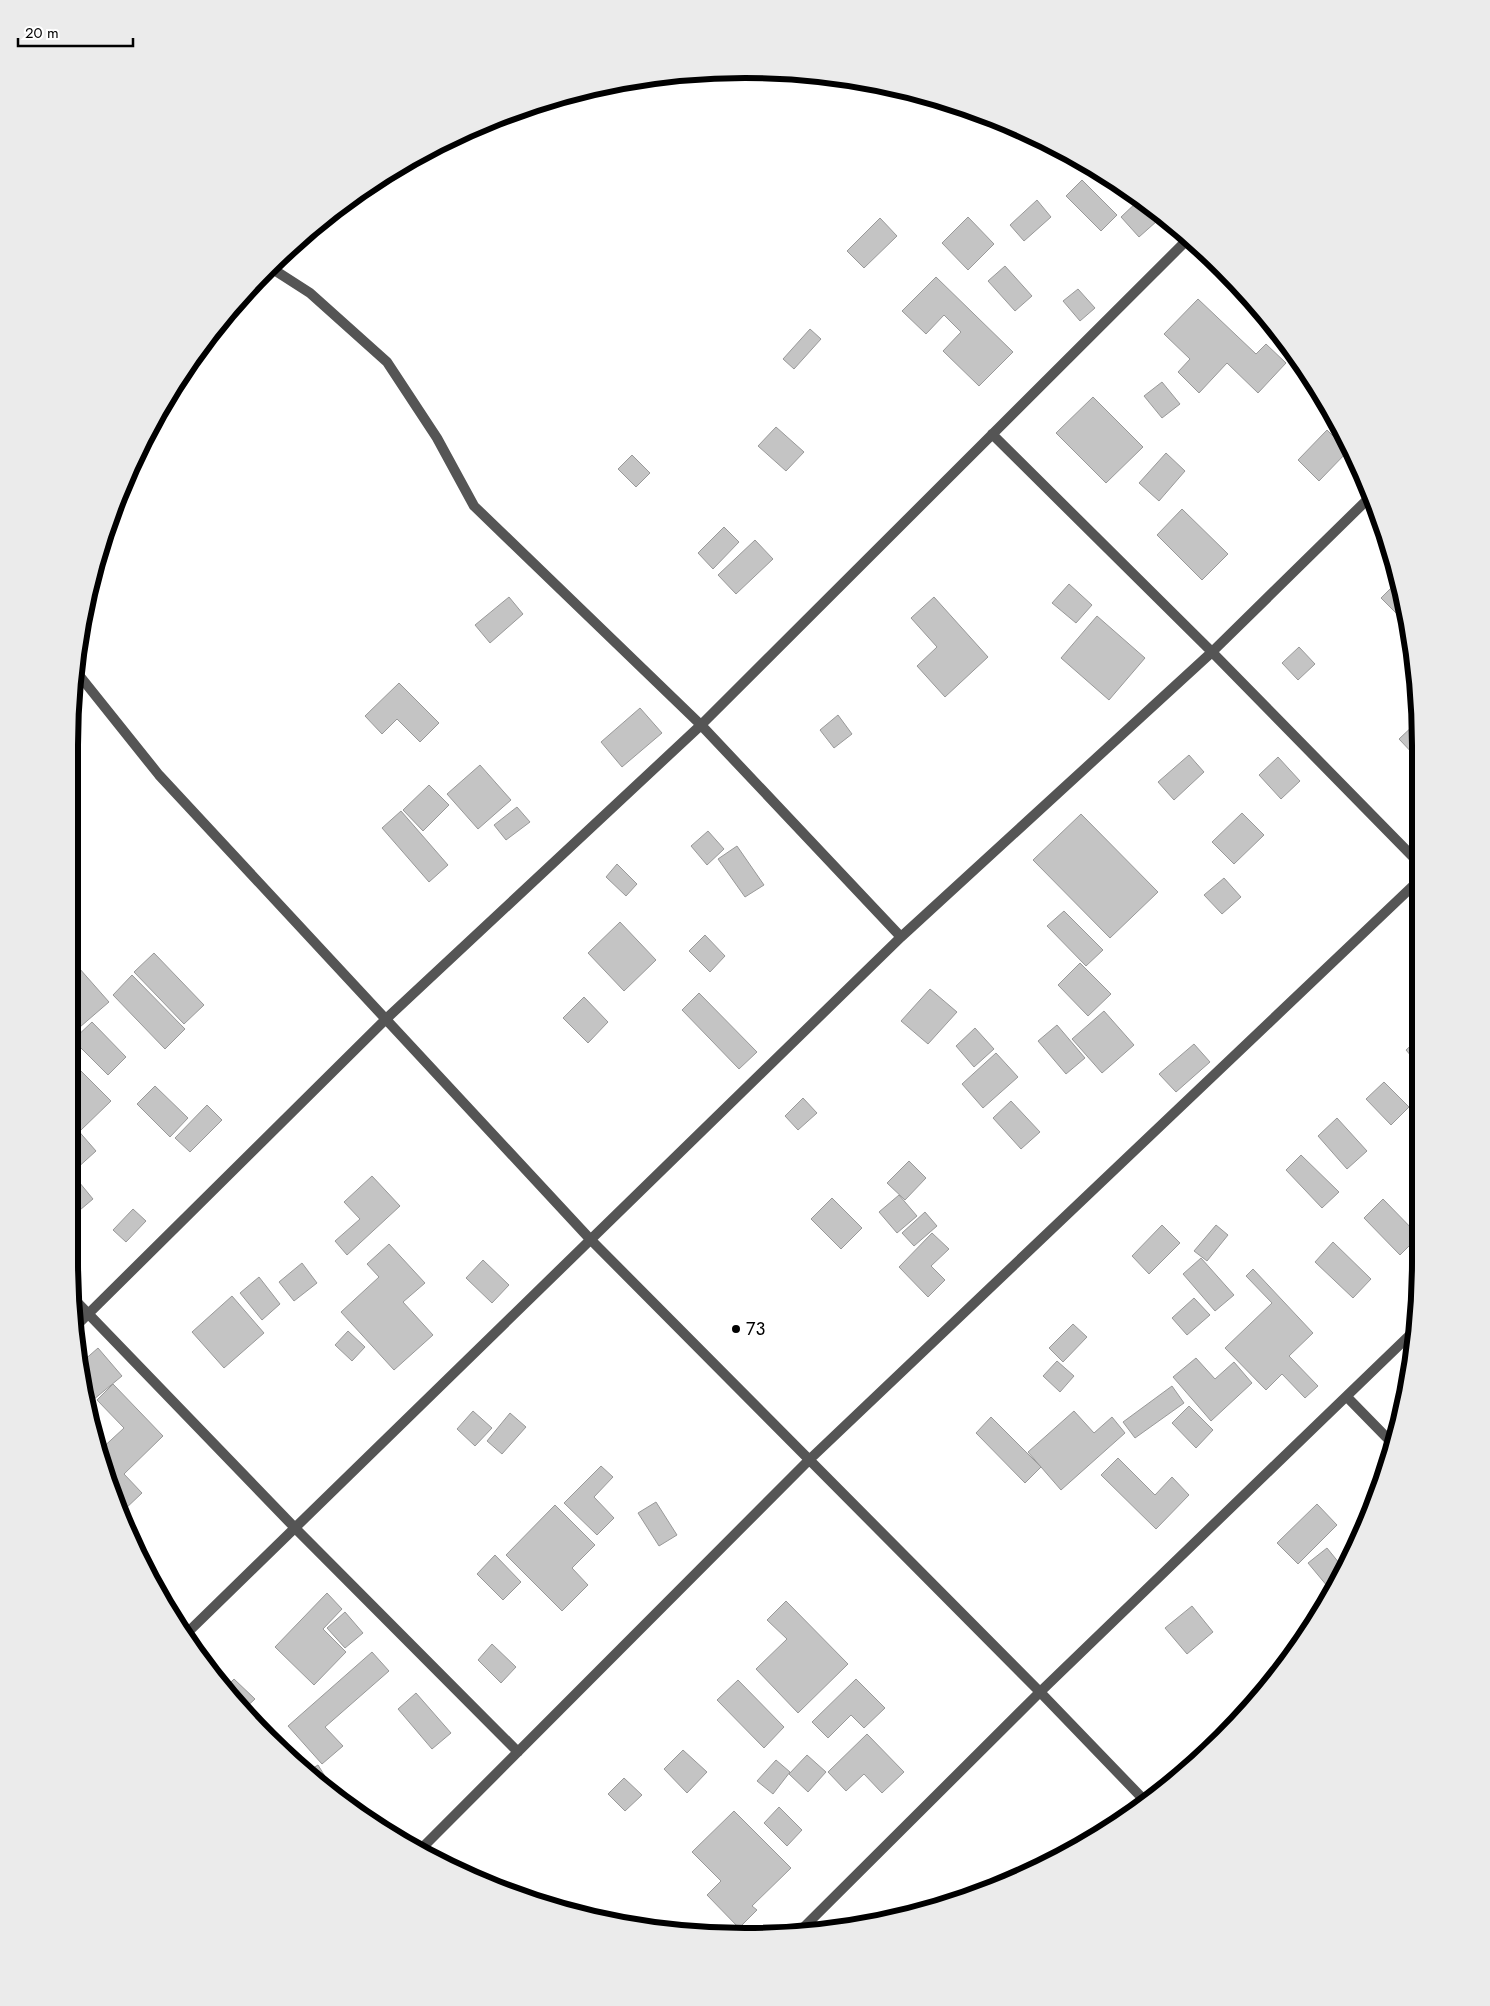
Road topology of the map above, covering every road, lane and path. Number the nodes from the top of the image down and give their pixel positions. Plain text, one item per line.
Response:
1 (1184, 242) edge
2 (275, 271) edge
3 (992, 434) junction
4 (1366, 501) edge
5 (1212, 652) junction
6 (81, 678) edge
7 (701, 725) junction
8 (1412, 856) edge
9 (1412, 887) edge
10 (901, 937) junction
11 (386, 1019) junction
12 (590, 1239) junction
13 (79, 1304) edge
14 (88, 1314) junction
15 (81, 1321) edge
16 (1408, 1337) edge
17 (1347, 1397) junction
18 (1388, 1439) edge
19 (809, 1460) junction
20 (296, 1529) junction
21 (189, 1631) edge
22 (1040, 1692) junction
23 (518, 1752) junction
24 (1142, 1798) edge
25 (424, 1846) edge
26 (806, 1925) edge

1 - 3 street
2 - 7 street
3 - 5 street
3 - 7 street
4 - 5 street
5 - 8 street
5 - 10 street
6 - 11 street
7 - 10 street
7 - 11 street
9 - 19 street
10 - 12 street
11 - 12 street
11 - 14 street
12 - 19 street
12 - 20 street
13 - 14 street
14 - 15 street
14 - 20 street
16 - 17 street
17 - 18 street
17 - 22 street
19 - 22 street
19 - 23 street
20 - 21 street
20 - 23 street
22 - 24 street
22 - 26 street
23 - 25 street

